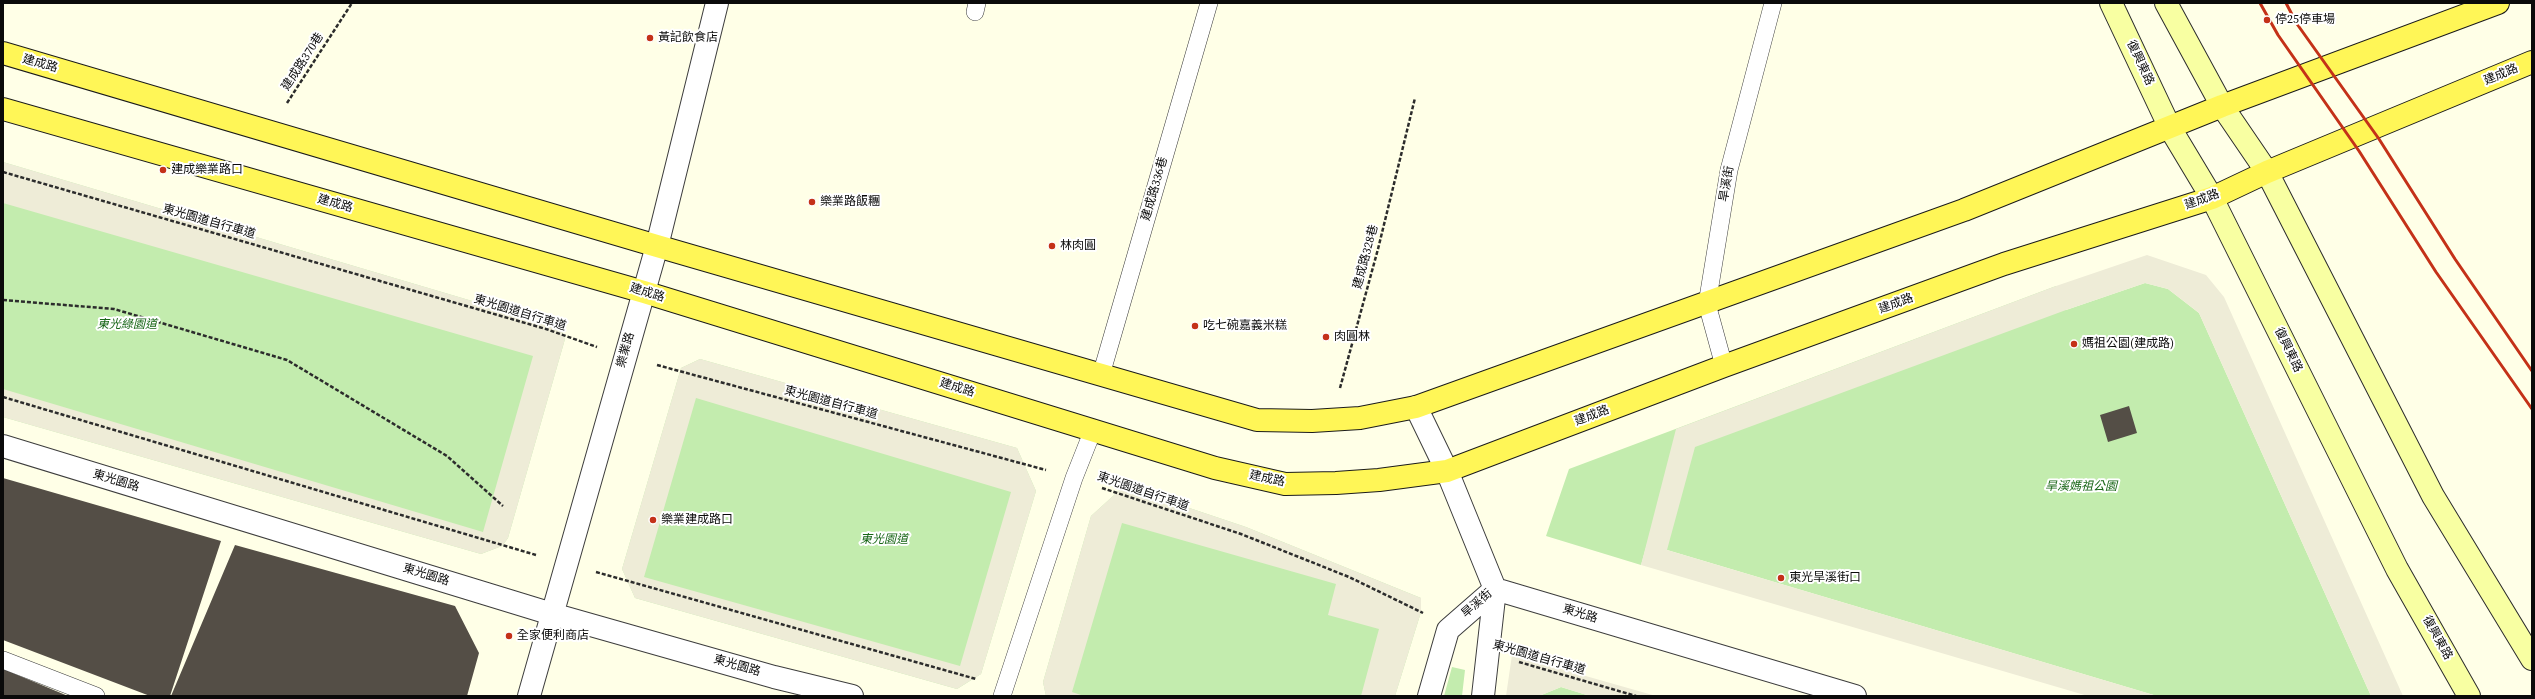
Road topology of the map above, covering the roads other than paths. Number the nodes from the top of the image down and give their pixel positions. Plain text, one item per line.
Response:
1 (717, 3) edge
2 (1209, 3) edge
3 (1773, 3) edge
4 (2111, 3) edge
5 (2166, 3) edge
6 (2498, 3) edge
7 (3, 53) edge
8 (2532, 62) edge
9 (2222, 106) junction
10 (3, 109) edge
11 (2170, 128) junction
12 (2267, 172) junction
13 (2212, 198) junction
14 (657, 246) junction
15 (644, 292) junction
16 (1707, 304) junction
17 (1724, 366) junction
18 (1101, 375) junction
19 (1416, 407) junction
20 (1093, 430) junction
21 (3, 446) edge
22 (1447, 471) junction
23 (1495, 589) junction
24 (552, 614) junction
25 (2532, 659) edge
26 (3, 660) edge
27 (1003, 691) edge
28 (96, 696) edge
29 (529, 696) edge
30 (852, 696) edge
31 (1429, 696) edge
32 (1483, 696) edge
33 (1855, 696) edge
34 (2469, 696) edge

1 - 14 street, 樂業路
2 - 18 lane, 建成路336巷
3 - 16 lane, 旱溪街
4 - 11 street, 復興東路
5 - 9 street
6 - 9 main road, 建成路
7 - 14 main road, 建成路
8 - 12 main road, 建成路
9 - 11 main road, 建成路
9 - 12 street
10 - 15 main road, 建成路
11 - 13 street, 復興東路
11 - 16 main road, 建成路
12 - 13 main road, 建成路
12 - 25 street
13 - 17 main road, 建成路
13 - 34 street, 復興東路
14 - 15 street, 樂業路
14 - 18 main road, 建成路
15 - 20 main road, 建成路
15 - 24 street, 樂業路
16 - 17 lane, 旱溪街
16 - 19 main road, 建成路
17 - 22 main road, 建成路
18 - 19 main road, 建成路
19 - 22 street
20 - 22 main road, 建成路
20 - 27 lane
21 - 24 street, 東光園路
22 - 23 street
23 - 31 street, 旱溪街
23 - 32 street, 旱溪街
23 - 33 street, 東光路
24 - 29 street, 樂業路
24 - 30 street, 東光園路
26 - 28 lane

